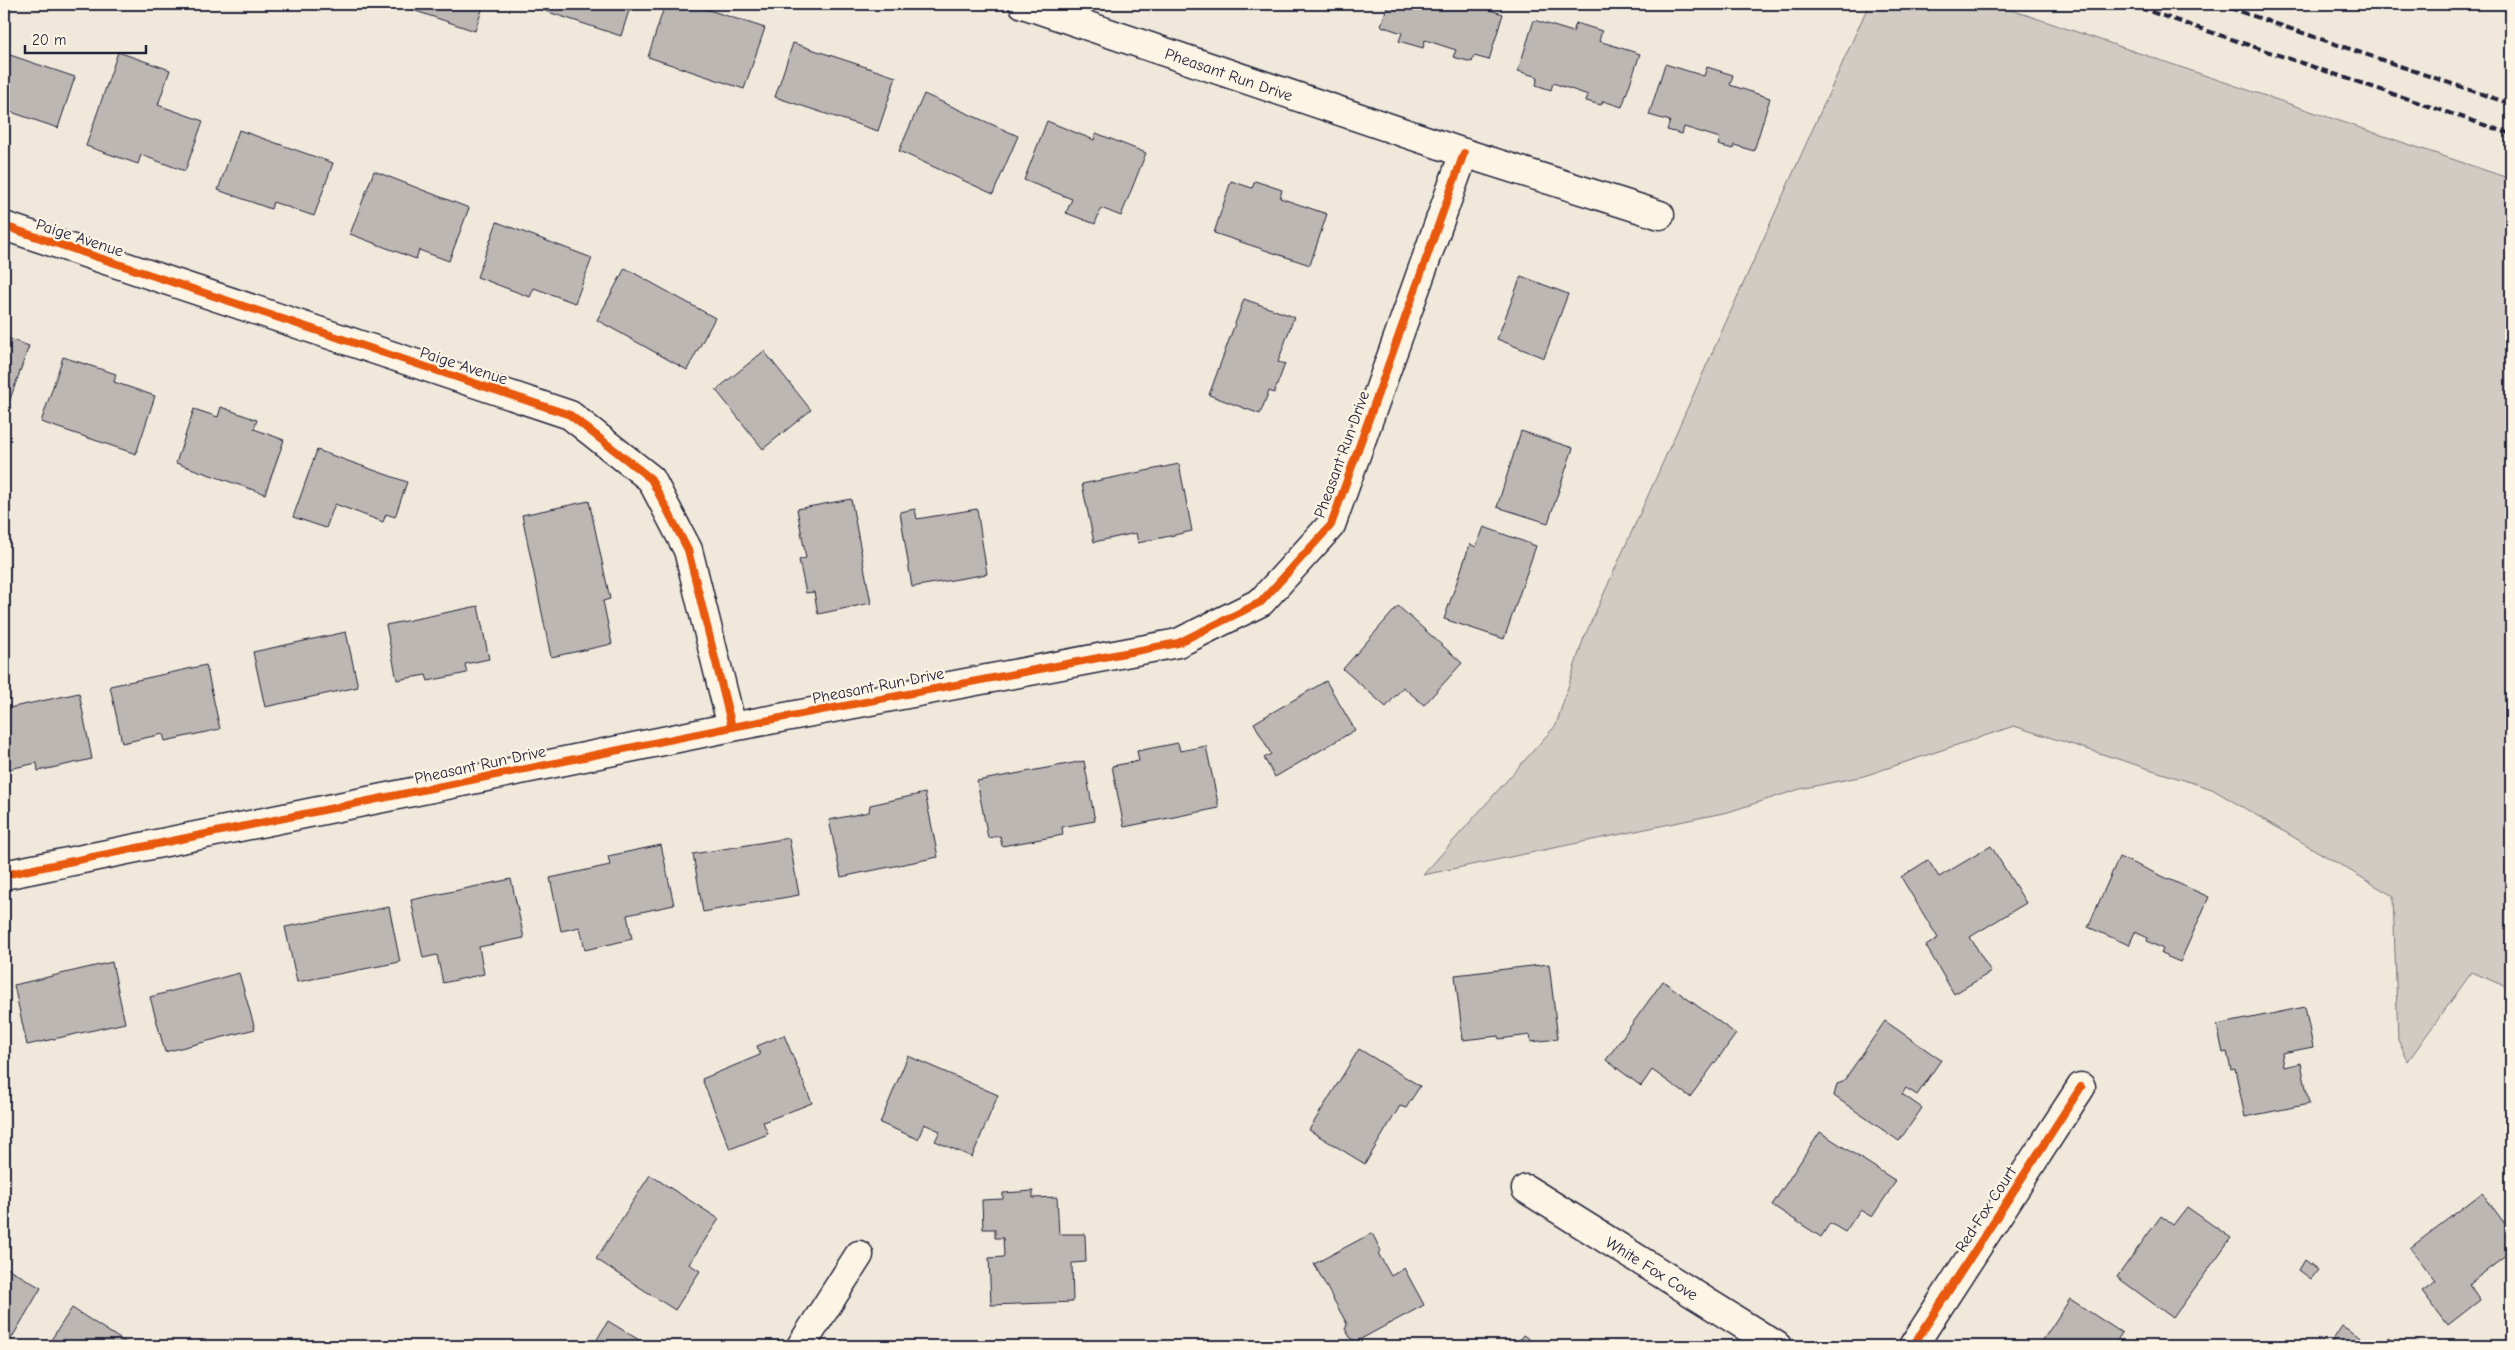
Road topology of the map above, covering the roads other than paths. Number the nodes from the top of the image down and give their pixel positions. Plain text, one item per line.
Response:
1 (1022, 4) edge
2 (1464, 153) junction
3 (1660, 215) dead end
4 (4, 226) edge
5 (732, 727) junction
6 (4, 875) edge
7 (2081, 1087) dead end
8 (1526, 1190) dead end
9 (858, 1254) dead end
10 (801, 1346) edge
11 (1777, 1346) edge
12 (1912, 1346) edge

1 - 2 street, Pheasant Run Drive
2 - 3 street, Pheasant Run Drive
2 - 5 street, Pheasant Run Drive
4 - 5 street, Paige Avenue
5 - 6 street, Pheasant Run Drive
7 - 12 street, Red Fox Court
8 - 11 street, White Fox Cove
9 - 10 street

